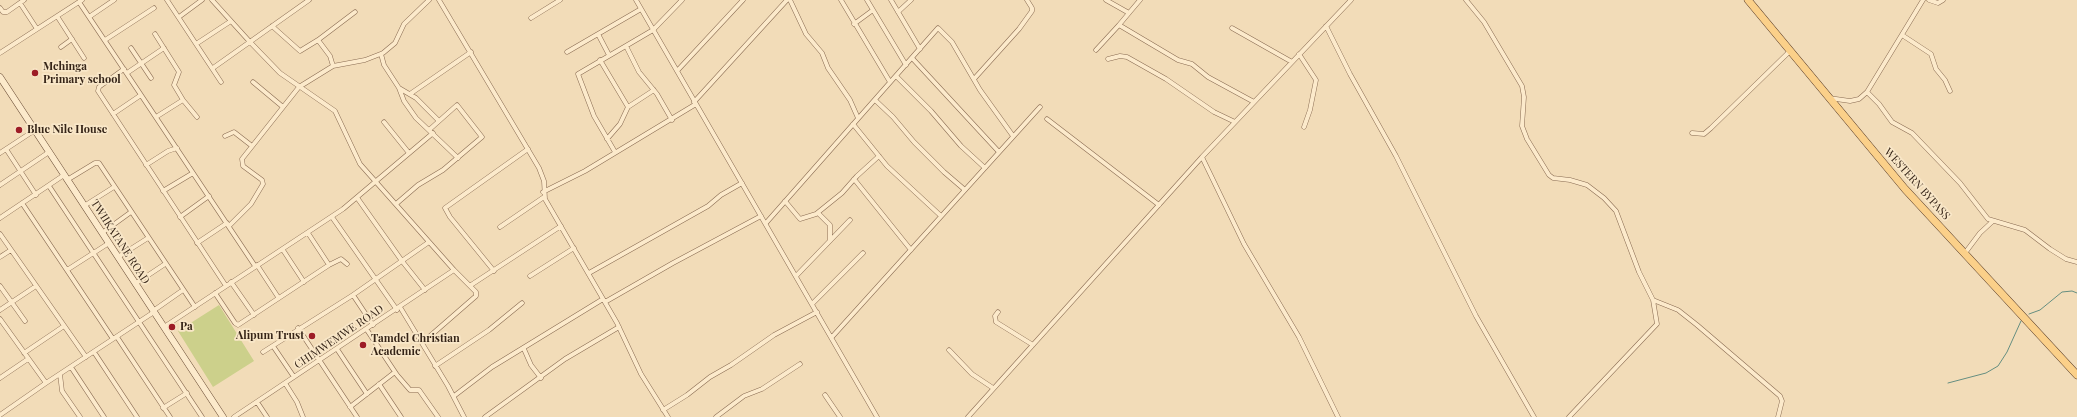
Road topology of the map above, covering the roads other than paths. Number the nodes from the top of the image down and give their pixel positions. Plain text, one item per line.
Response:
1 (114, 0) edge
2 (168, 0) edge
3 (202, 0) edge
4 (212, 0) edge
5 (309, 0) edge
6 (430, 0) edge
7 (439, 0) edge
8 (560, 0) edge
9 (636, 0) edge
10 (682, 0) edge
11 (743, 0) edge
12 (789, 0) edge
13 (841, 0) edge
14 (867, 0) edge
15 (891, 0) edge
16 (912, 0) edge
17 (1027, 0) edge
18 (1106, 0) edge
19 (1140, 0) edge
20 (1351, 0) edge
21 (1466, 0) edge
22 (1923, 0) edge
23 (1929, 0) edge
24 (1943, 0) edge
25 (81, 1) edge
26 (1752, 1) edge
27 (22, 2) edge
28 (0, 8) edge
29 (154, 8) dead end
30 (641, 9) junction
31 (873, 10) junction
32 (355, 12) dead end
33 (898, 12) junction
34 (1129, 13) junction
35 (57, 16) junction
36 (90, 17) junction
37 (179, 17) junction
38 (531, 18) dead end
39 (231, 21) junction
40 (854, 24) junction
41 (1119, 25) junction
42 (272, 26) junction
43 (1326, 26) junction
44 (1232, 28) dead end
45 (37, 29) junction
46 (653, 30) junction
47 (155, 34) dead end
48 (598, 34) junction
49 (1902, 35) junction
50 (72, 39) junction
51 (105, 40) junction
52 (318, 40) junction
53 (250, 42) junction
54 (196, 44) junction
55 (626, 46) junction
56 (61, 47) dead end
57 (131, 48) dead end
58 (164, 48) junction
59 (920, 49) junction
60 (1096, 50) dead end
61 (1790, 51) junction
62 (471, 52) junction
63 (567, 52) dead end
64 (0, 53) edge
65 (381, 54) junction
66 (1298, 54) junction
67 (609, 55) junction
68 (84, 58) dead end
69 (912, 58) junction
70 (1108, 59) dead end
71 (600, 60) junction
72 (1292, 62) junction
73 (142, 63) junction
74 (906, 65) junction
75 (333, 66) junction
76 (213, 68) junction
77 (125, 71) junction
78 (676, 71) junction
79 (896, 76) junction
80 (0, 77) edge
81 (151, 78) dead end
82 (974, 79) junction
83 (221, 82) dead end
84 (253, 82) dead end
85 (890, 82) junction
86 (299, 87) junction
87 (399, 88) junction
88 (654, 90) junction
89 (1868, 92) junction
90 (1950, 92) dead end
91 (410, 94) junction
92 (141, 95) junction
93 (1829, 98) junction
94 (183, 100) junction
95 (874, 100) junction
96 (1254, 102) junction
97 (695, 103) junction
98 (283, 107) junction
99 (628, 107) junction
100 (1040, 107) dead end
101 (113, 114) junction
102 (156, 117) junction
103 (197, 117) dead end
104 (858, 118) junction
105 (1046, 119) dead end
106 (672, 120) junction
107 (439, 121) junction
108 (384, 122) dead end
109 (1235, 122) junction
110 (853, 124) junction
111 (1304, 127) dead end
112 (35, 130) junction
113 (431, 132) junction
114 (1692, 133) dead end
115 (225, 136) dead end
116 (1013, 136) junction
117 (607, 139) junction
118 (252, 146) junction
119 (177, 148) junction
120 (6, 149) junction
121 (528, 149) junction
122 (49, 152) junction
123 (614, 152) junction
124 (999, 152) junction
125 (0, 153) edge
126 (409, 153) junction
127 (879, 156) junction
128 (1202, 157) junction
129 (458, 158) junction
130 (146, 165) junction
131 (985, 168) junction
132 (20, 171) junction
133 (193, 173) junction
134 (66, 178) junction
135 (854, 178) junction
136 (375, 181) junction
137 (742, 183) junction
138 (0, 185) edge
139 (48, 186) junction
140 (114, 187) junction
141 (965, 190) junction
142 (163, 191) junction
143 (36, 194) junction
144 (544, 194) junction
145 (209, 196) junction
146 (358, 199) junction
147 (785, 201) junction
148 (22, 203) junction
149 (396, 204) junction
150 (1159, 205) junction
151 (84, 206) junction
152 (131, 212) junction
153 (818, 213) junction
154 (762, 216) junction
155 (941, 216) junction
156 (180, 217) junction
157 (332, 217) junction
158 (0, 218) edge
159 (850, 220) dead end
160 (1993, 221) junction
161 (766, 223) junction
162 (228, 225) junction
163 (561, 226) junction
164 (500, 227) dead end
165 (102, 233) junction
166 (308, 233) junction
167 (0, 234) edge
168 (148, 238) junction
169 (830, 240) junction
170 (429, 242) junction
171 (108, 243) junction
172 (197, 243) junction
173 (574, 248) junction
174 (11, 250) junction
175 (283, 250) junction
176 (910, 250) junction
177 (92, 253) junction
178 (863, 253) dead end
179 (1965, 253) junction
180 (0, 257) edge
181 (118, 257) junction
182 (402, 261) junction
183 (2077, 262) edge
184 (165, 264) junction
185 (346, 264) dead end
186 (256, 265) junction
187 (330, 265) junction
188 (67, 270) junction
189 (454, 270) junction
190 (494, 271) junction
191 (589, 273) junction
192 (530, 276) dead end
193 (796, 276) junction
194 (376, 280) junction
195 (231, 282) junction
196 (304, 282) junction
197 (135, 284) junction
198 (0, 286) edge
199 (36, 286) junction
200 (226, 286) junction
201 (471, 286) junction
202 (183, 290) junction
203 (425, 290) junction
204 (215, 293) junction
205 (353, 295) junction
206 (278, 297) junction
207 (604, 300) junction
208 (1653, 300) junction
209 (12, 302) junction
210 (522, 303) dead end
211 (812, 304) junction
212 (195, 307) junction
213 (398, 308) junction
214 (0, 310) edge
215 (154, 312) junction
216 (817, 312) junction
217 (998, 312) dead end
218 (254, 315) junction
219 (0, 319) edge
220 (25, 321) dead end
221 (138, 323) junction
222 (2, 325) edge
223 (373, 325) junction
224 (64, 326) junction
225 (164, 327) junction
226 (619, 327) junction
227 (298, 328) junction
228 (367, 330) junction
229 (115, 338) junction
230 (832, 338) junction
231 (422, 343) junction
232 (1033, 345) junction
233 (273, 346) junction
234 (337, 349) junction
235 (524, 349) junction
236 (949, 350) dead end
237 (94, 352) junction
238 (263, 352) dead end
239 (24, 353) junction
240 (86, 357) junction
241 (28, 359) junction
242 (320, 361) junction
243 (800, 364) dead end
244 (435, 366) junction
245 (71, 367) junction
246 (395, 372) junction
247 (60, 374) junction
248 (2077, 375) edge
249 (0, 378) edge
250 (294, 378) junction
251 (541, 378) junction
252 (46, 383) junction
253 (285, 384) junction
254 (380, 384) junction
255 (994, 388) junction
256 (187, 393) junction
257 (367, 394) junction
258 (825, 394) dead end
259 (454, 396) junction
260 (257, 402) junction
261 (350, 407) junction
262 (163, 408) junction
263 (663, 410) junction
264 (0, 415) edge
265 (80, 417) edge
266 (104, 417) edge
267 (137, 417) edge
268 (170, 417) edge
269 (202, 417) edge
270 (223, 417) edge
271 (234, 417) edge
272 (267, 417) edge
273 (302, 417) edge
274 (357, 417) edge
275 (400, 417) edge
276 (438, 417) edge
277 (464, 417) edge
278 (485, 417) edge
279 (668, 417) edge
280 (716, 417) edge
281 (840, 417) edge
282 (876, 417) edge
283 (968, 417) edge
284 (1338, 417) edge
285 (1534, 417) edge
286 (1570, 417) edge
287 (1778, 417) edge

1 - 36 street
2 - 37 street
3 - 37 street
4 - 39 street
5 - 42 street
6 - 65 street
7 - 62 street
8 - 38 street
9 - 30 street
10 - 46 street
11 - 78 street
12 - 97 street
12 - 104 street
13 - 40 street
14 - 31 street
15 - 33 street
16 - 33 street
17 - 82 street
18 - 34 street
19 - 34 street
20 - 43 street
21 - 208 street
22 - 49 street
23 - 24 street
25 - 35 street
25 - 36 street
26 - 61 main road, WESTERN BYPASS
27 - 28 street
27 - 45 street
29 - 51 street
30 - 46 street
30 - 48 street
31 - 40 street
31 - 74 street
32 - 52 street
33 - 59 street
34 - 41 street
35 - 45 street
35 - 50 street
36 - 51 street
37 - 54 street
39 - 53 street
39 - 54 street
40 - 85 street
41 - 60 street
41 - 96 street
42 - 52 street
42 - 53 street
43 - 66 street
43 - 285 street
44 - 72 street
45 - 64 street
46 - 55 street
46 - 78 street
47 - 58 street
48 - 63 street
48 - 67 street
49 - 89 street
49 - 90 street
50 - 56 street
50 - 68 street
51 - 77 street
52 - 75 street
53 - 76 street
53 - 86 street
54 - 76 street
55 - 67 street
55 - 88 street
57 - 73 street
58 - 73 street
58 - 94 street
59 - 69 street
59 - 82 street
61 - 93 main road, WESTERN BYPASS
61 - 114 street
62 - 91 street
62 - 121 street
65 - 75 street
65 - 87 street
66 - 72 street
66 - 111 street
67 - 71 street
69 - 74 street
69 - 124 street
70 - 109 street
71 - 99 street
71 - 117 street
72 - 96 street
73 - 77 street
73 - 81 street
74 - 79 street
75 - 86 street
76 - 83 street
77 - 92 street
77 - 101 street
78 - 97 street
79 - 85 street
79 - 131 street
80 - 112 main road, TWIIKATANE ROAD
82 - 116 street
84 - 98 street
85 - 95 street
86 - 98 street
86 - 136 street
87 - 91 street
87 - 113 street
88 - 99 street
88 - 106 street
89 - 93 street
89 - 160 street
91 - 107 street
92 - 101 street
92 - 102 street
93 - 179 main road, WESTERN BYPASS
94 - 102 street
94 - 103 street
95 - 104 street
95 - 141 street
96 - 109 street
97 - 106 street
97 - 137 street
98 - 118 street
99 - 117 street
100 - 116 street
101 - 130 street
102 - 119 street
104 - 110 street
105 - 150 street
106 - 123 street
107 - 113 street
107 - 129 street
108 - 126 street
109 - 128 street
110 - 127 street
110 - 147 street
112 - 120 street
112 - 122 main road, TWIIKATANE ROAD
113 - 126 street
113 - 129 street
115 - 118 street
116 - 124 street
117 - 123 street
118 - 162 street
119 - 130 street
119 - 133 street
120 - 125 street
120 - 132 street
121 - 144 street
121 - 190 street
122 - 132 street
122 - 134 main road, TWIIKATANE ROAD
123 - 144 street
124 - 131 street
126 - 136 street
127 - 135 street
127 - 155 street
128 - 150 street
128 - 284 street
129 - 149 street
130 - 142 street
131 - 141 street
132 - 138 street
132 - 143 street
133 - 142 street
133 - 145 street
134 - 139 street
134 - 140 street
134 - 151 main road, TWIIKATANE ROAD
135 - 153 street
135 - 176 street
136 - 146 street
136 - 149 street
137 - 154 street
137 - 191 street
139 - 143 street
139 - 177 street
140 - 151 street
140 - 152 street
141 - 155 street
142 - 156 street
143 - 148 street
144 - 163 street
144 - 164 street
145 - 156 street
145 - 162 street
146 - 157 street
146 - 182 street
147 - 153 street
147 - 161 street
148 - 158 street
148 - 188 street
149 - 170 street
150 - 232 street
151 - 165 main road, TWIIKATANE ROAD
152 - 165 street
152 - 168 street
153 - 169 street
154 - 161 street
154 - 207 street
155 - 176 street
156 - 172 street
157 - 166 street
157 - 194 street
159 - 169 street
160 - 179 street
160 - 183 street
161 - 193 street
162 - 172 street
162 - 186 street
163 - 173 street
163 - 190 street
165 - 171 main road, TWIIKATANE ROAD
166 - 175 street
166 - 187 street
167 - 174 street
168 - 181 street
168 - 184 street
169 - 193 street
170 - 182 street
170 - 189 street
171 - 177 street
171 - 181 main road, TWIIKATANE ROAD
172 - 200 street
173 - 191 street
173 - 192 street
174 - 180 street
174 - 199 street
175 - 186 street
175 - 196 street
176 - 230 street
177 - 188 street
177 - 221 street
178 - 211 street
179 - 248 main road, WESTERN BYPASS
181 - 197 main road, TWIIKATANE ROAD
182 - 194 street
182 - 203 street
184 - 197 street
184 - 202 street
185 - 187 street
186 - 195 street
186 - 206 street
187 - 196 street
188 - 229 street
189 - 201 street
189 - 203 street, CHIMWEMWE ROAD
190 - 201 street
191 - 207 street
193 - 211 street
194 - 205 street
194 - 213 street
195 - 200 street
195 - 218 street
196 - 206 street
197 - 215 main road, TWIIKATANE ROAD
198 - 209 street
199 - 209 street
199 - 224 street
200 - 204 street
201 - 231 street
202 - 212 street
202 - 215 street
203 - 213 street, CHIMWEMWE ROAD
204 - 212 street
204 - 218 street
205 - 223 street
205 - 227 street
206 - 218 street
207 - 226 street
207 - 235 street
208 - 286 street
208 - 287 street
209 - 214 street
209 - 220 street
210 - 244 street
211 - 216 street
212 - 225 street
213 - 223 street, CHIMWEMWE ROAD
213 - 231 street
215 - 221 street
215 - 225 main road, TWIIKATANE ROAD
216 - 230 street
216 - 263 street
217 - 232 street
219 - 222 street
221 - 229 street
221 - 256 street
222 - 239 street
223 - 228 street, CHIMWEMWE ROAD
224 - 239 street
224 - 240 street
225 - 270 main road, TWIIKATANE ROAD
226 - 251 street
226 - 263 street
227 - 233 street
227 - 242 street
228 - 234 street, CHIMWEMWE ROAD
228 - 246 street
229 - 237 street
229 - 262 street
230 - 282 street
231 - 244 street
232 - 255 street
233 - 238 street
233 - 250 street
234 - 242 street, CHIMWEMWE ROAD
234 - 257 street
235 - 251 street
235 - 259 street
236 - 255 street
237 - 240 street
237 - 267 street
239 - 241 street
240 - 245 street
241 - 249 street
241 - 252 street
242 - 250 street, CHIMWEMWE ROAD
242 - 261 street
243 - 280 street
244 - 259 street
245 - 247 street
245 - 266 street
246 - 254 street
246 - 276 street
247 - 252 street
247 - 265 street
250 - 253 street, CHIMWEMWE ROAD
251 - 278 street
252 - 264 street
253 - 260 street, CHIMWEMWE ROAD
253 - 273 street
254 - 257 street
254 - 275 street
255 - 283 street
256 - 262 street
256 - 269 street
257 - 261 street
258 - 281 street
259 - 277 street
260 - 271 street, CHIMWEMWE ROAD
260 - 272 street
261 - 274 street
262 - 268 street
263 - 279 street

